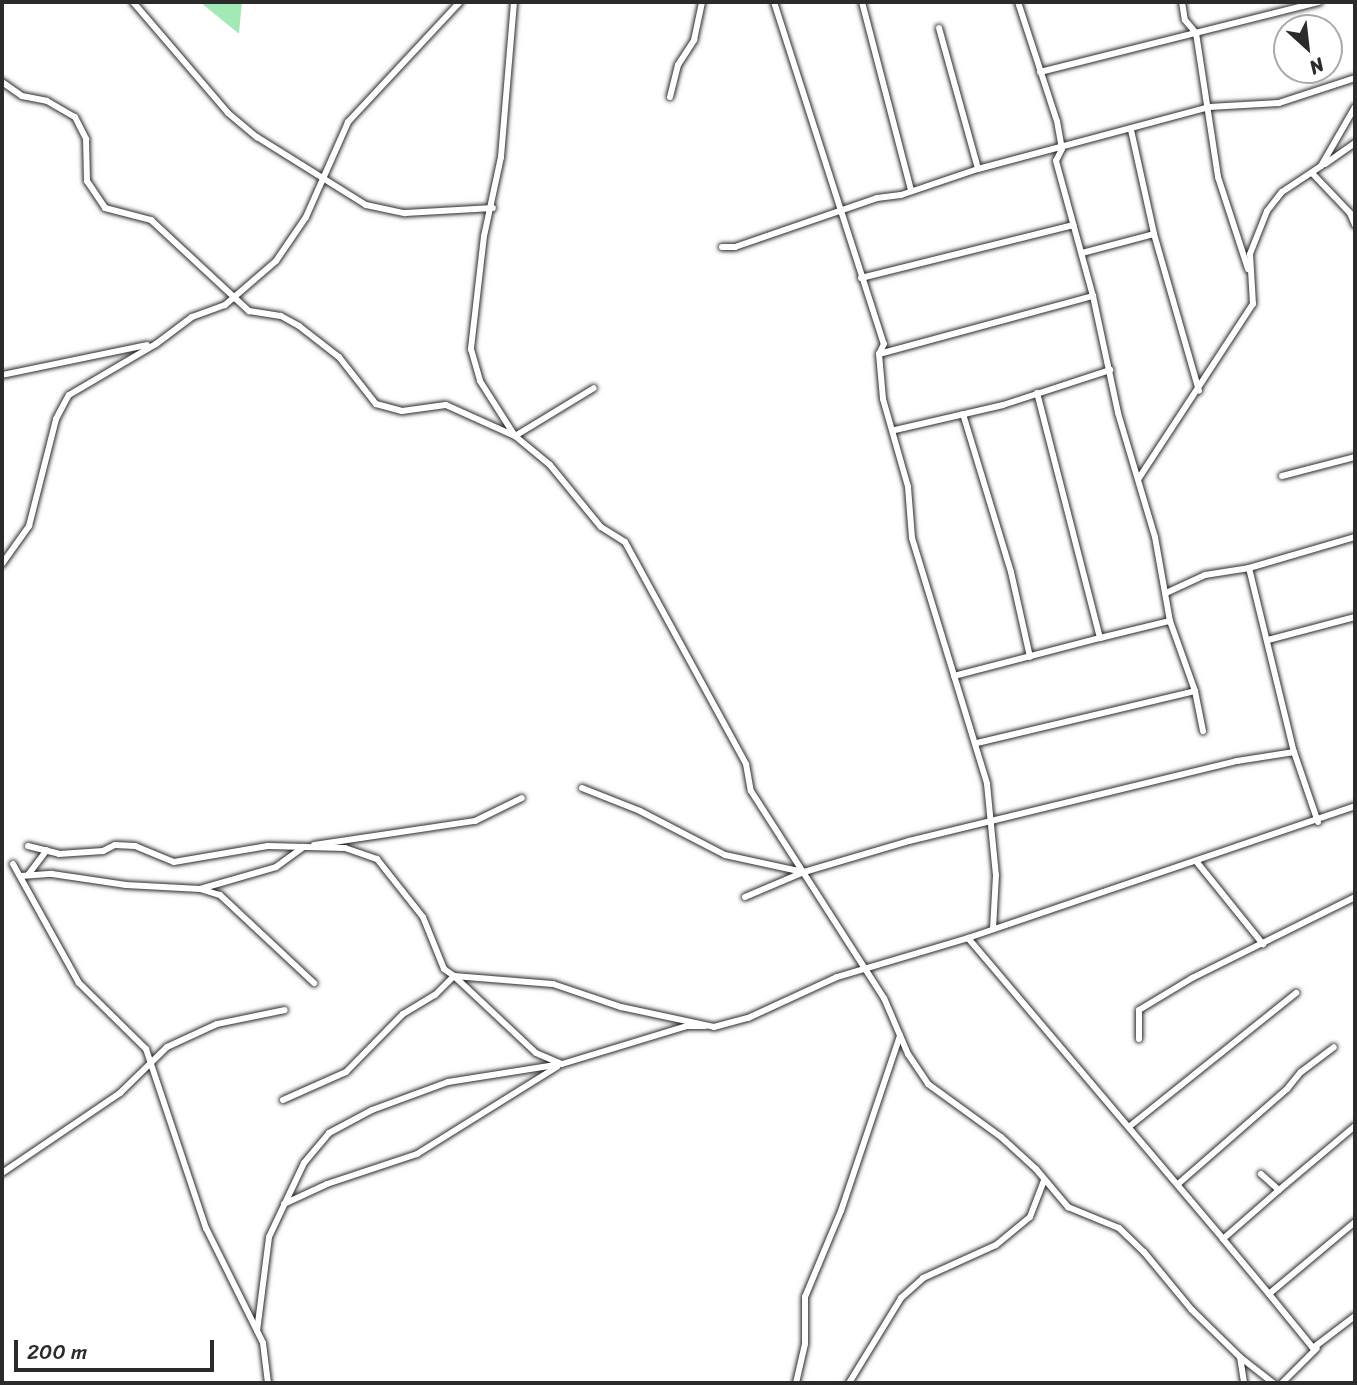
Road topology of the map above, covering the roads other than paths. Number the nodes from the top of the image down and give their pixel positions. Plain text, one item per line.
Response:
1 (132, 2) edge
2 (460, 2) edge
3 (514, 2) edge
4 (702, 2) edge
5 (774, 2) edge
6 (862, 2) edge
7 (1018, 2) edge
8 (1182, 2) edge
9 (1320, 2) edge
10 (939, 28) dead end
11 (1196, 33) junction
12 (1040, 72) junction
13 (1355, 78) edge
14 (2, 82) edge
15 (670, 97) dead end
16 (1209, 107) junction
17 (1355, 107) edge
18 (1131, 130) junction
19 (1355, 143) edge
20 (1062, 149) junction
21 (1321, 166) junction
22 (978, 169) junction
23 (1312, 173) junction
24 (325, 178) junction
25 (911, 190) junction
26 (492, 208) junction
27 (841, 209) junction
28 (1074, 225) junction
29 (1355, 225) edge
30 (1154, 234) junction
31 (722, 247) dead end
32 (1082, 253) junction
33 (861, 278) junction
34 (1252, 283) junction
35 (1093, 296) junction
36 (236, 298) junction
37 (156, 344) junction
38 (879, 354) junction
39 (1110, 370) junction
40 (2, 374) edge
41 (594, 388) dead end
42 (1199, 391) junction
43 (1037, 393) junction
44 (963, 414) junction
45 (895, 430) junction
46 (515, 436) junction
47 (1355, 457) edge
48 (1282, 476) dead end
49 (1139, 478) junction
50 (1355, 537) edge
51 (2, 564) edge
52 (1249, 568) junction
53 (1166, 593) junction
54 (1355, 617) edge
55 (1170, 621) junction
56 (1100, 638) junction
57 (1268, 640) junction
58 (1030, 657) junction
59 (954, 676) junction
60 (1195, 691) junction
61 (1203, 731) dead end
62 (976, 743) junction
63 (1294, 752) junction
64 (582, 788) dead end
65 (523, 798) dead end
66 (1355, 806) edge
67 (992, 820) junction
68 (1318, 822) junction
69 (28, 846) dead end
70 (304, 847) junction
71 (47, 850) junction
72 (1196, 861) junction
73 (13, 864) dead end
74 (804, 872) junction
75 (25, 876) junction
76 (200, 889) junction
77 (745, 897) dead end
78 (1355, 897) edge
79 (993, 929) junction
80 (968, 938) junction
81 (1264, 944) junction
82 (863, 970) junction
83 (454, 976) junction
84 (314, 983) dead end
85 (1296, 993) dead end
86 (285, 1010) dead end
87 (713, 1027) junction
88 (900, 1036) junction
89 (1139, 1039) dead end
90 (1334, 1047) dead end
91 (150, 1062) junction
92 (562, 1064) junction
93 (283, 1100) dead end
94 (1130, 1126) junction
95 (1355, 1126) edge
96 (2, 1173) edge
97 (1261, 1174) dead end
98 (1044, 1180) junction
99 (1178, 1184) junction
100 (1279, 1190) junction
101 (284, 1204) junction
102 (1355, 1222) edge
103 (1223, 1239) junction
104 (1269, 1294) junction
105 (1355, 1316) edge
106 (257, 1331) junction
107 (1317, 1348) junction
108 (1240, 1357) junction
109 (268, 1383) edge
110 (796, 1383) edge
111 (849, 1383) edge
112 (1244, 1383) edge
113 (1273, 1383) edge
114 (1282, 1383) edge

1 - 24 street
2 - 24 street
3 - 26 street
4 - 15 street
5 - 27 street
6 - 25 street
7 - 12 street
8 - 11 street
9 - 11 street
10 - 22 street
11 - 12 street
11 - 16 street
12 - 20 street
13 - 16 street
14 - 36 street
16 - 18 street
16 - 34 street
17 - 21 street
18 - 20 street
18 - 30 street
19 - 21 street
20 - 22 street
20 - 28 street
21 - 23 street
22 - 25 street
23 - 29 street
23 - 34 street
24 - 26 street
24 - 36 street
25 - 27 street
26 - 46 street
27 - 31 street
27 - 33 street
28 - 32 street
28 - 33 street
30 - 32 street
30 - 42 street
32 - 35 street
33 - 38 street
34 - 42 street
35 - 38 street
35 - 39 street
36 - 37 street
36 - 46 street
37 - 40 street
37 - 51 street
38 - 45 street
39 - 43 street
39 - 49 street
41 - 46 street
42 - 49 street
43 - 44 street
43 - 56 street
44 - 45 street
44 - 58 street
45 - 59 street
46 - 74 street
47 - 48 street
49 - 53 street
50 - 52 street
52 - 53 street
52 - 57 street
53 - 55 street
54 - 57 street
55 - 56 street
55 - 60 street
56 - 58 street
57 - 63 street
58 - 59 street
59 - 62 street
60 - 61 street
60 - 62 street
62 - 67 street
63 - 67 street
63 - 68 street
64 - 74 street
65 - 70 street
66 - 68 street
67 - 74 street
67 - 79 street
68 - 72 street
69 - 71 street
70 - 71 street
70 - 76 street
70 - 83 street
71 - 75 street
72 - 79 street
72 - 81 street
73 - 75 street
74 - 77 street
74 - 82 street
75 - 76 street
75 - 91 street
76 - 84 street
78 - 81 street
79 - 80 street
80 - 82 street
80 - 94 street
81 - 89 street
82 - 87 street
82 - 88 street
83 - 87 street
83 - 92 street
83 - 93 street
85 - 94 street
86 - 91 street
87 - 92 street
88 - 98 street
88 - 110 street
90 - 99 street
91 - 96 street
91 - 106 street
92 - 101 street
92 - 101 street
94 - 99 street
95 - 100 street
97 - 100 street
98 - 108 street
98 - 111 street
99 - 103 street
100 - 103 street
101 - 106 street
102 - 104 street
103 - 104 street
104 - 107 street
105 - 107 street
106 - 109 street
107 - 114 street
108 - 112 street
108 - 113 street

